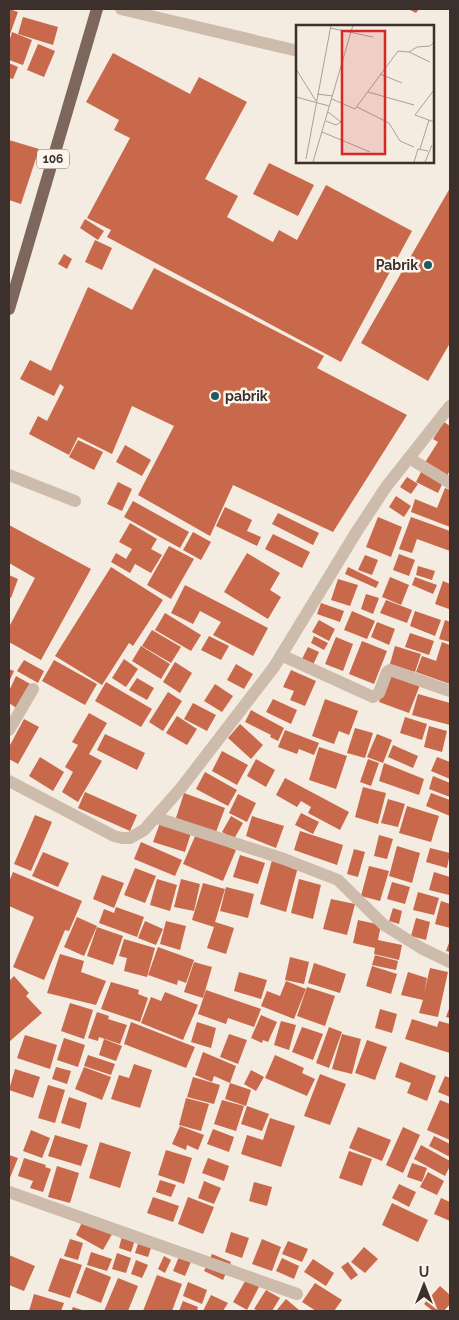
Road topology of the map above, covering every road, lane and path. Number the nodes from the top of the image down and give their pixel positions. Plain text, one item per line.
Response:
1 (97, 9) edge
2 (120, 9) edge
3 (134, 10) edge
4 (296, 50) edge
5 (9, 309) edge
6 (450, 406) edge
7 (409, 458) junction
8 (9, 475) edge
9 (450, 483) edge
10 (75, 501) dead end
11 (282, 656) junction
12 (33, 690) dead end
13 (450, 692) edge
14 (9, 730) edge
15 (9, 782) edge
16 (157, 818) junction
17 (450, 962) edge
18 (9, 1192) edge
19 (297, 1294) dead end

1 - 5 main road, 106
2 - 3 street
3 - 4 street
6 - 7 street
7 - 9 street
7 - 11 street
8 - 10 street
11 - 13 street
11 - 16 street
12 - 14 street
15 - 16 street
16 - 17 street
18 - 19 street

